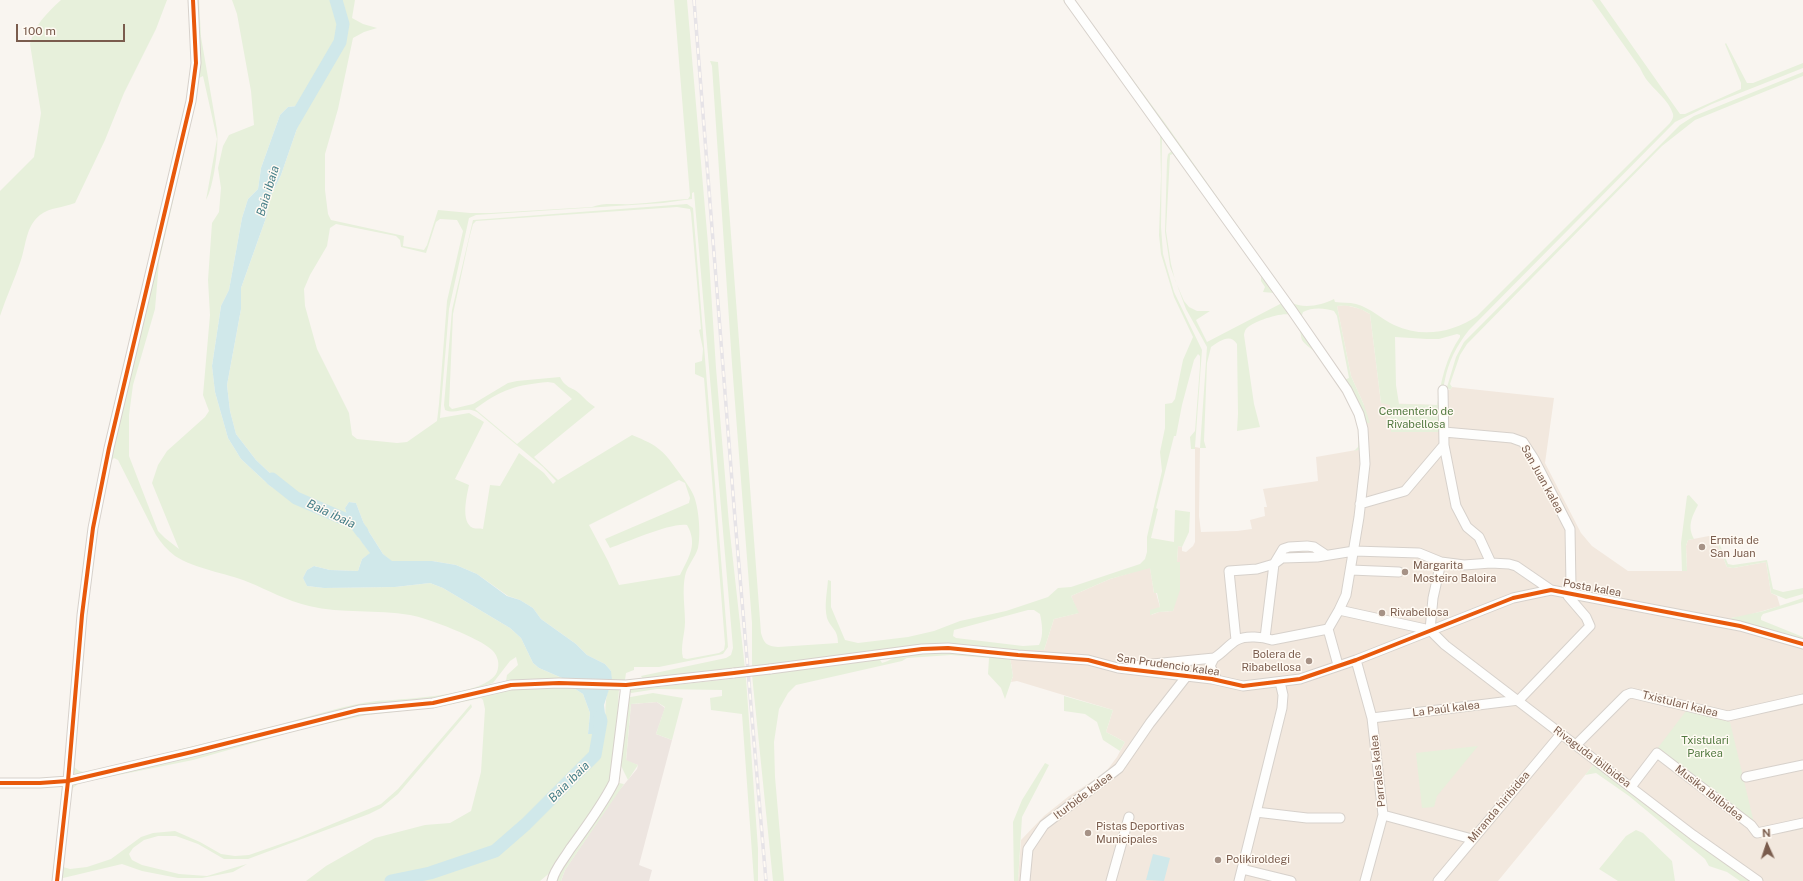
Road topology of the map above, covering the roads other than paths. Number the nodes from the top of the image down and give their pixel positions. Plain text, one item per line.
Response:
1 (193, 0) edge
2 (1069, 0) edge
3 (1443, 390) dead end
4 (1444, 432) junction
5 (1444, 445) junction
6 (1360, 504) junction
7 (1354, 551) junction
8 (1441, 562) junction
9 (1491, 563) junction
10 (1274, 564) junction
11 (1351, 570) junction
12 (1399, 572) dead end
13 (1539, 582) junction
14 (1551, 590) junction
15 (1537, 592) junction
16 (1569, 593) junction
17 (1339, 610) junction
18 (1328, 629) junction
19 (1430, 630) junction
20 (1265, 638) junction
21 (1236, 640) junction
22 (1803, 644) edge
23 (1214, 658) junction
24 (1356, 660) junction
25 (1338, 665) junction
26 (1118, 668) junction
27 (1186, 677) junction
28 (1217, 680) junction
29 (1280, 682) junction
30 (626, 685) junction
31 (1803, 699) edge
32 (1519, 700) junction
33 (1372, 718) junction
34 (1561, 734) junction
35 (1576, 745) junction
36 (1803, 765) edge
37 (1746, 778) dead end
38 (68, 780) junction
39 (0, 783) edge
40 (1630, 787) junction
41 (1256, 812) junction
42 (1383, 815) junction
43 (1129, 817) dead end
44 (1340, 818) dead end
45 (1803, 823) edge
46 (1472, 839) junction
47 (1242, 868) junction
48 (57, 881) edge
49 (552, 881) edge
50 (1025, 881) edge
51 (1112, 881) edge
52 (1239, 881) edge
53 (1291, 881) edge
54 (1365, 881) edge
55 (1438, 881) edge
56 (1758, 881) edge

1 - 38 street
2 - 6 street
3 - 4 street
4 - 5 street
4 - 16 street, San Juan kalea
5 - 6 street
5 - 9 street
6 - 7 street
7 - 8 street
7 - 10 street
7 - 11 street
8 - 9 street
8 - 19 street
9 - 13 street
10 - 20 street
10 - 21 street
11 - 12 street
11 - 17 street
13 - 14 street
13 - 15 street
14 - 15 street, Posta kalea
14 - 16 street, Posta kalea
15 - 19 street, Posta kalea
16 - 22 street, Posta kalea
16 - 32 street
17 - 18 street
17 - 19 street
18 - 20 street
18 - 25 street
19 - 24 street, Posta kalea
19 - 32 street, Rivaguda ibilbidea
20 - 21 street
21 - 23 street
23 - 26 street
23 - 28 street
24 - 25 street, Posta kalea
24 - 33 street, Parrales kalea
25 - 29 street, San Prudencio kalea
26 - 27 street, San Prudencio kalea
26 - 30 street, San Prudencio kalea, bridge
27 - 28 street, San Prudencio kalea
27 - 50 street, Iturbide kalea
28 - 29 street, San Prudencio kalea
29 - 41 street
30 - 38 street, San Prudencio kalea
30 - 49 street
31 - 35 street, Txistulari kalea
32 - 33 street, La Paúl kalea
32 - 34 street, Rivaguda ibilbidea
33 - 42 street, Parrales kalea
34 - 35 street, Rivaguda ibilbidea
34 - 46 street, Miranda hiribidea
35 - 40 street, Rivaguda ibilbidea
36 - 37 street
38 - 39 street, San Prudencio kalea
38 - 48 street
40 - 45 street, Musika ibilbidea
40 - 56 street, Rivaguda ibilbidea
41 - 44 street
41 - 47 street
42 - 46 street
42 - 54 street, Parrales kalea
43 - 51 street
46 - 55 street, Miranda hiribidea
47 - 52 street
47 - 53 street

